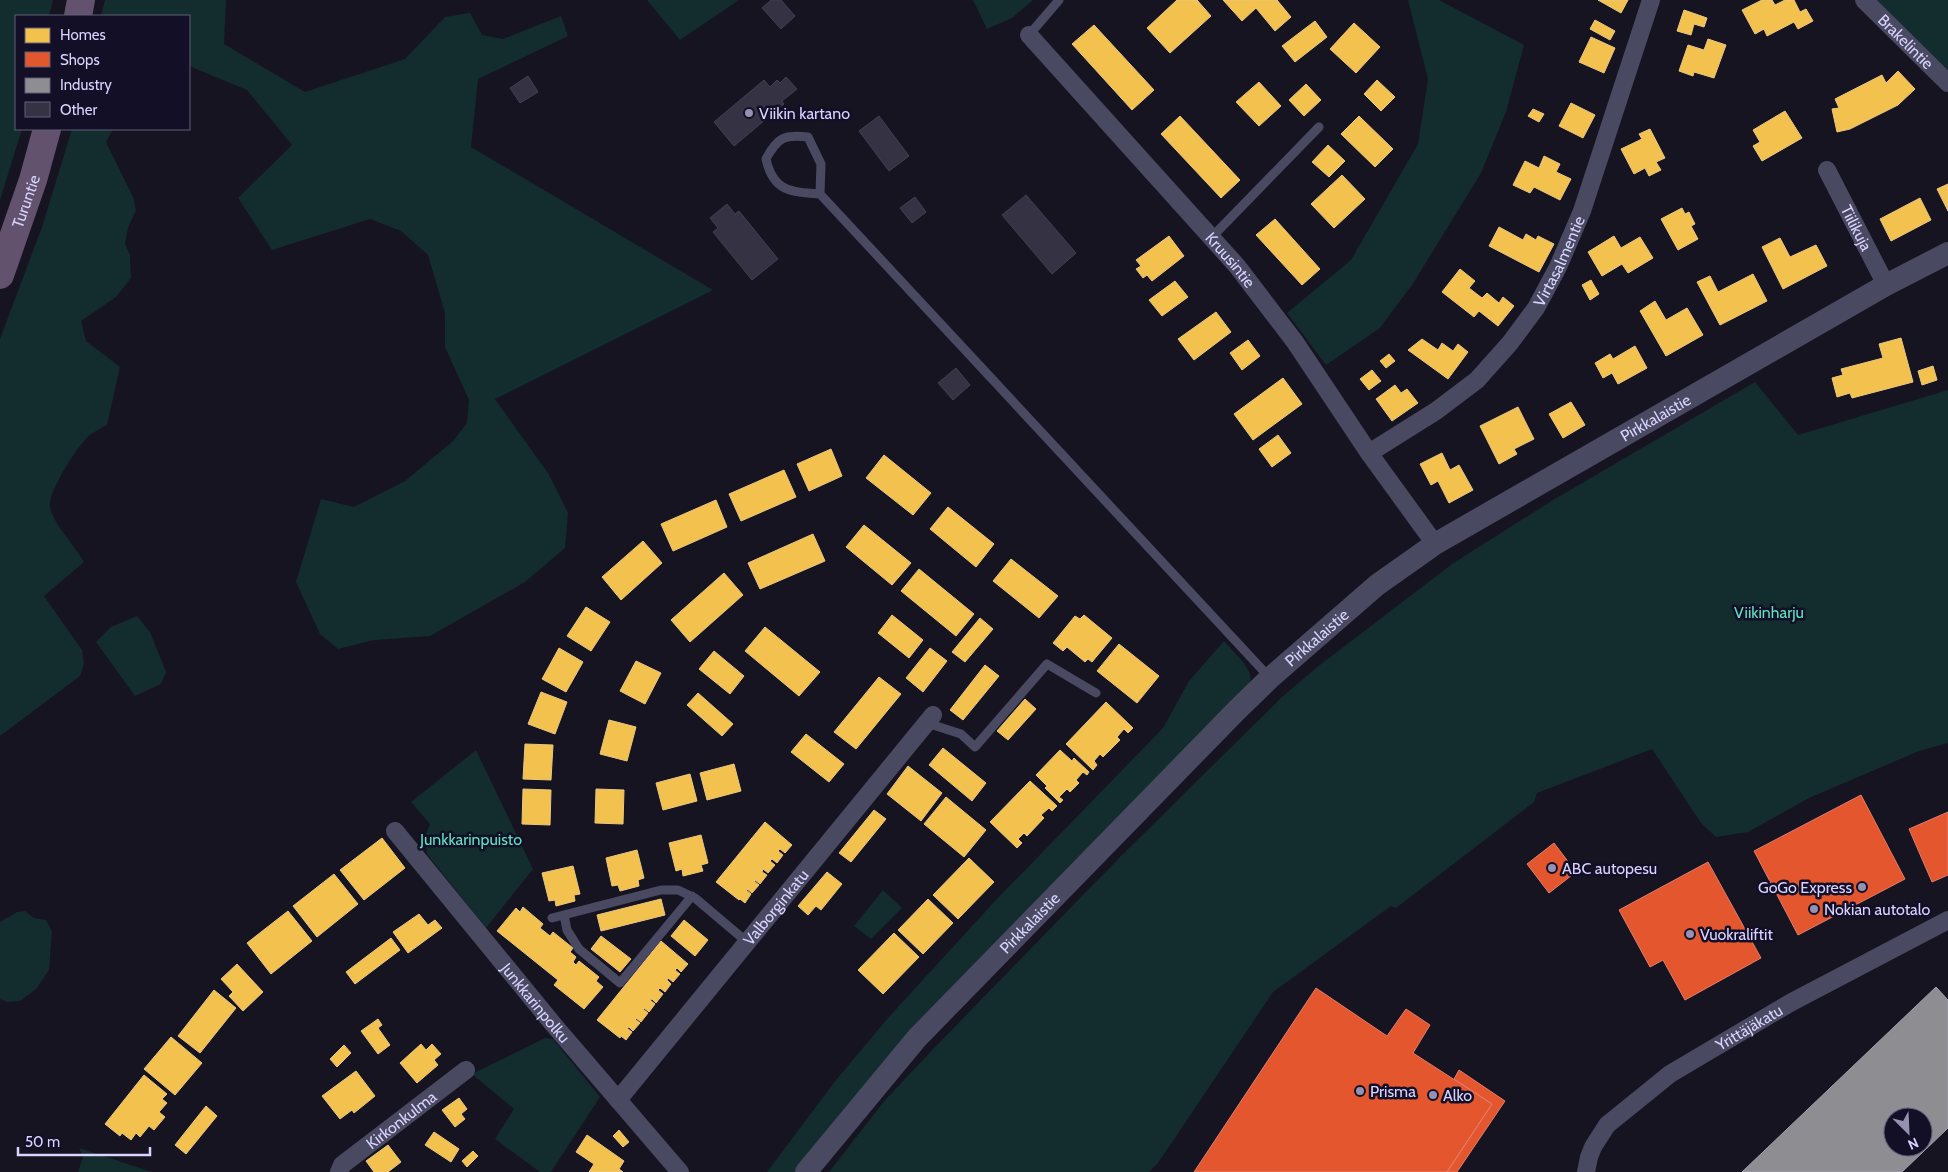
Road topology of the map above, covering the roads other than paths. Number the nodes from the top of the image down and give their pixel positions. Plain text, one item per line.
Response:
1 (81, 0) edge
2 (1059, 0) edge
3 (1651, 0) edge
4 (1864, 0) edge
5 (78, 15) edge
6 (1029, 35) joint
7 (1948, 83) edge
8 (1319, 127) dead end
9 (47, 130) edge
10 (1826, 170) dead end
11 (820, 194) junction
12 (1211, 238) junction
13 (1948, 253) edge
14 (0, 275) edge
15 (1886, 285) junction
16 (1369, 452) junction
17 (1435, 544) junction
18 (1270, 678) junction
19 (1096, 693) dead end
20 (930, 719) joint
21 (395, 831) dead end
22 (692, 896) junction
23 (564, 915) junction
24 (552, 918) dead end
25 (1948, 920) edge
26 (747, 942) junction
27 (466, 1070) dead end
28 (618, 1100) junction
29 (339, 1172) edge
30 (680, 1172) edge
31 (806, 1172) edge
32 (1586, 1172) edge

1 - 5 highway
2 - 6 lane, Kruusintie
3 - 16 street, Virtasalmentie
4 - 7 street, Brakelintie
6 - 12 street, Kruusintie
8 - 12 lane
9 - 14 highway, Turuntie
10 - 15 street, Tiilikuja
11 - 11 lane
11 - 18 lane
12 - 16 street, Kruusintie
13 - 15 street, Pirkkalaistie
15 - 17 street, Pirkkalaistie
16 - 17 street, Kruusintie
17 - 18 street, Pirkkalaistie
18 - 31 street, Pirkkalaistie
19 - 20 lane
20 - 26 street, Valborginkatu
21 - 28 street, Junkkarinpolku
22 - 23 lane
22 - 23 lane
22 - 26 lane
23 - 24 lane
25 - 32 street, Yrittäjäkatu
26 - 28 street, Valborginkatu
27 - 29 street, Kirkonkulma
28 - 30 street, Junkkarinpolku

